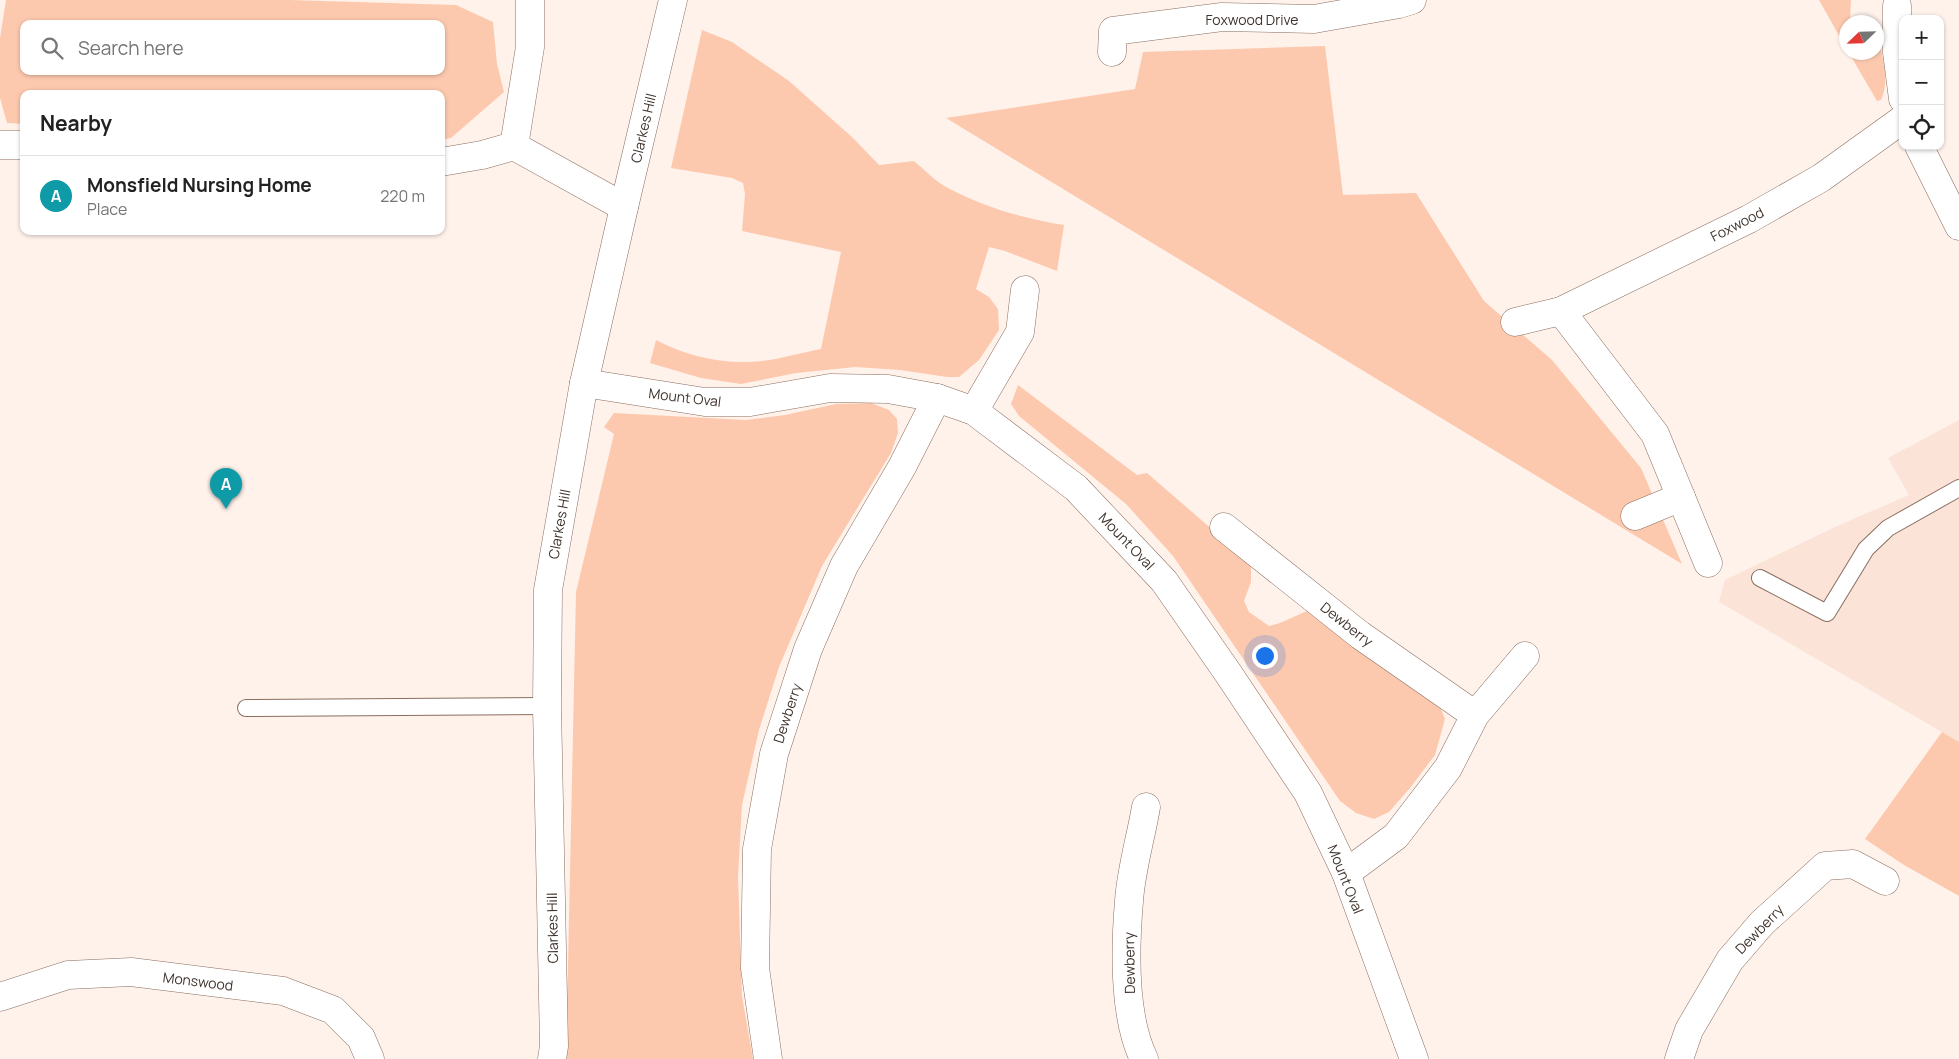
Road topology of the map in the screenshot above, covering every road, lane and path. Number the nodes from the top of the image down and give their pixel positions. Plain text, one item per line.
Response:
1 (530, 0) edge
2 (673, 0) edge
3 (1412, 0) edge
4 (1897, 6) dead end
5 (1112, 52) dead end
6 (1899, 68) edge
7 (1899, 121) edge
8 (0, 145) edge
9 (20, 145) edge
10 (514, 146) junction
11 (1921, 150) edge
12 (445, 161) edge
13 (624, 207) junction
14 (1959, 226) edge
15 (1024, 290) dead end
16 (1561, 312) junction
17 (1514, 322) dead end
18 (584, 383) junction
19 (937, 398) junction
20 (974, 411) junction
21 (1959, 488) edge
22 (1681, 497) junction
23 (1635, 516) dead end
24 (1224, 527) dead end
25 (1708, 563) dead end
26 (1760, 578) dead end
27 (1525, 656) dead end
28 (547, 706) junction
29 (246, 708) dead end
30 (1475, 715) junction
31 (1146, 807) dead end
32 (1346, 873) junction
33 (1885, 881) dead end
34 (0, 997) edge
35 (370, 1059) edge
36 (552, 1059) edge
37 (768, 1059) edge
38 (1144, 1059) edge
39 (1414, 1059) edge
40 (1678, 1059) edge

1 - 10 street
2 - 13 street, Clarkes Hill
3 - 5 street, Foxwood Drive
4 - 6 street
7 - 16 street, Foxwood
8 - 9 street
10 - 12 street
10 - 13 street
11 - 14 street
13 - 18 street, Clarkes Hill
15 - 20 street
16 - 17 street, Foxwood
16 - 22 street
18 - 19 street, Mount Oval
18 - 28 street, Clarkes Hill
19 - 20 street, Mount Oval
19 - 37 street, Dewberry
20 - 32 street, Mount Oval
21 - 26 lane
22 - 23 street
22 - 25 street
24 - 30 street, Dewberry
27 - 30 street
28 - 29 lane
28 - 36 street, Clarkes Hill
30 - 32 street
31 - 38 street, Dewberry
32 - 39 street, Mount Oval
33 - 40 street, Dewberry
34 - 35 street, Monswood

